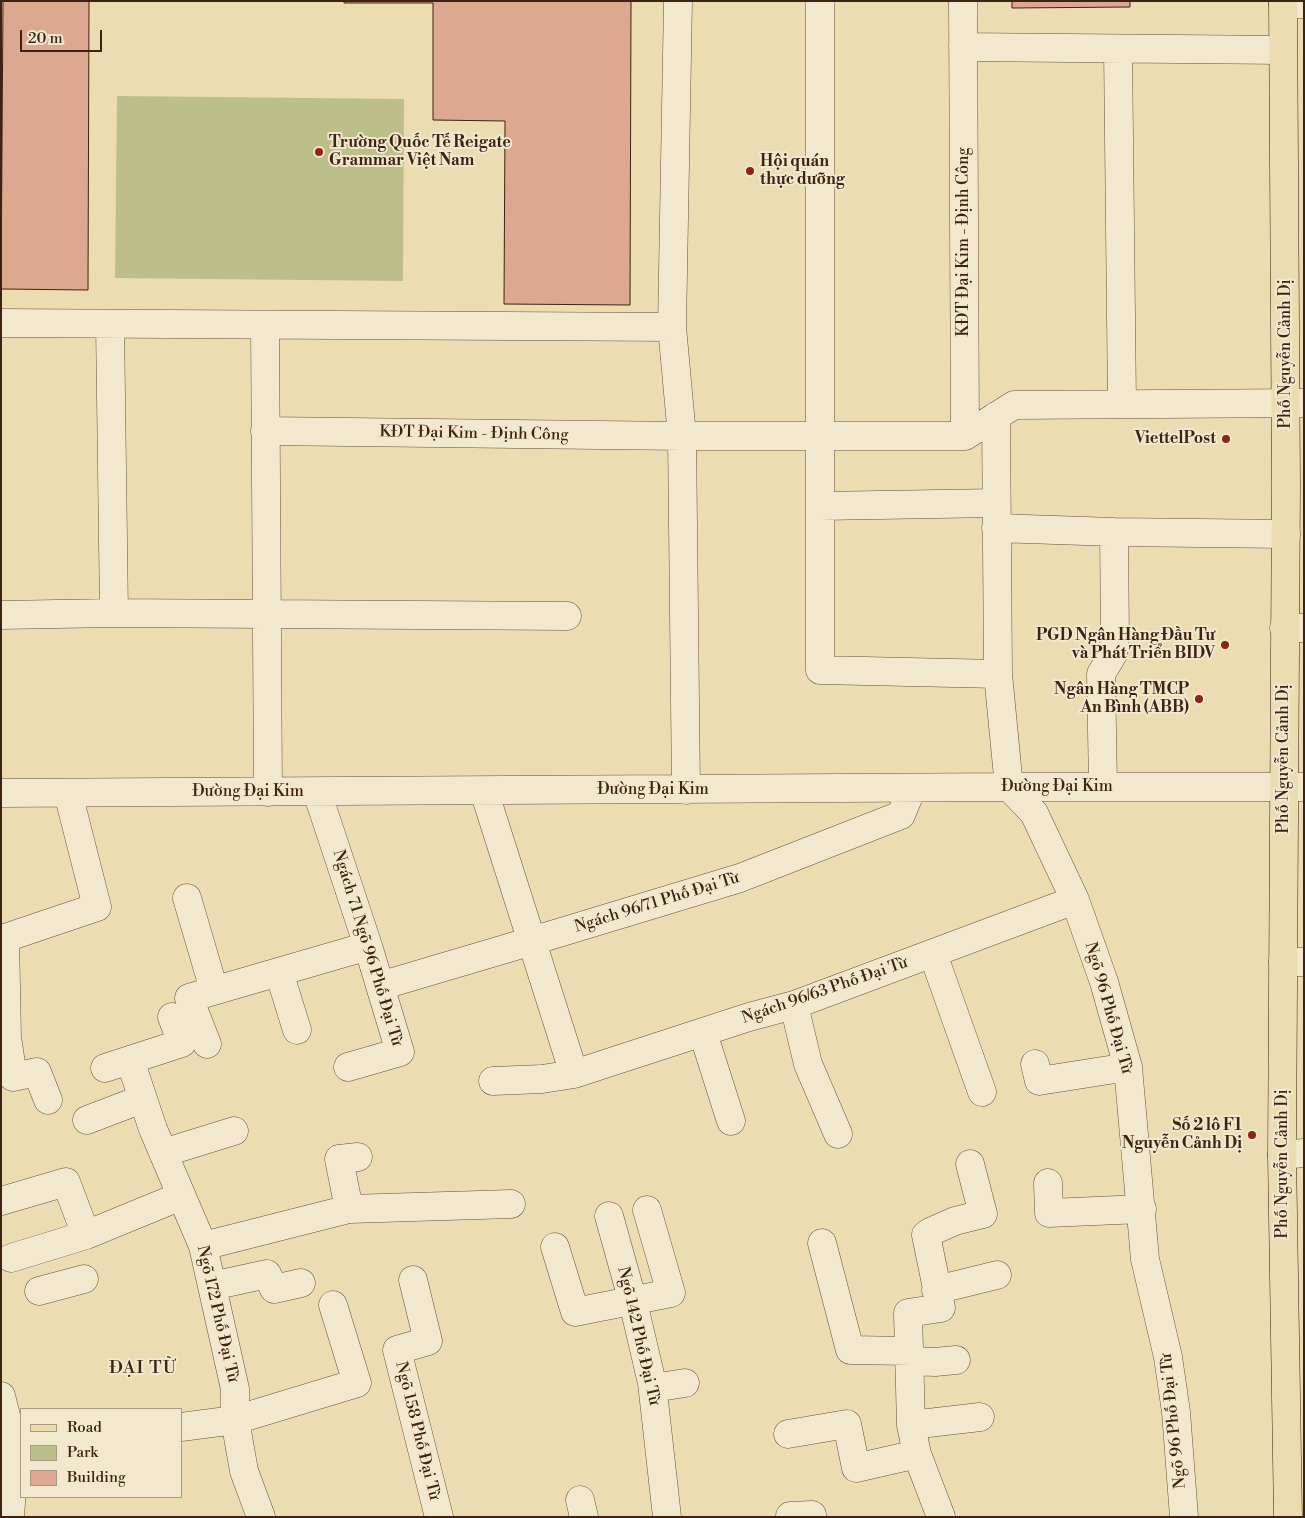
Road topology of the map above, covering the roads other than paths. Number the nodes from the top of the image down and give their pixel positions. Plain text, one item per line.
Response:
1 (678, 1) edge
2 (820, 1) edge
3 (963, 1) edge
4 (1290, 3) edge
5 (963, 48) junction
6 (1118, 50) junction
7 (1283, 50) junction
8 (1, 323) edge
9 (110, 324) junction
10 (264, 325) junction
11 (672, 327) junction
12 (1295, 403) edge
13 (1122, 404) junction
14 (996, 416) junction
15 (265, 431) junction
16 (682, 436) junction
17 (820, 436) junction
18 (965, 436) junction
19 (1295, 487) edge
20 (820, 506) junction
21 (996, 515) junction
22 (1114, 532) junction
23 (1286, 534) junction
24 (114, 613) junction
25 (267, 614) junction
26 (1, 615) edge
27 (567, 616) dead end
28 (1294, 628) edge
29 (998, 674) junction
30 (1103, 786) junction
31 (1009, 787) junction
32 (1294, 787) edge
33 (912, 788) junction
34 (686, 790) junction
35 (484, 791) junction
36 (268, 792) junction
37 (317, 792) junction
38 (1, 793) edge
39 (68, 793) junction
40 (186, 898) dead end
41 (1075, 900) junction
42 (532, 942) junction
43 (368, 946) junction
44 (933, 954) junction
45 (1293, 962) edge
46 (279, 972) junction
47 (380, 986) junction
48 (214, 990) junction
49 (794, 1005) junction
50 (172, 1017) dead end
51 (297, 1030) dead end
52 (703, 1033) junction
53 (207, 1044) dead end
54 (130, 1060) junction
55 (1035, 1064) dead end
56 (348, 1067) dead end
57 (1128, 1067) junction
58 (105, 1068) dead end
59 (574, 1074) junction
60 (493, 1081) dead end
61 (982, 1092) dead end
62 (142, 1099) junction
63 (48, 1100) dead end
64 (87, 1120) dead end
65 (731, 1121) dead end
66 (234, 1131) dead end
67 (838, 1134) dead end
68 (163, 1153) junction
69 (1293, 1154) edge
70 (358, 1157) dead end
71 (970, 1164) dead end
72 (1048, 1183) dead end
73 (181, 1196) junction
74 (1, 1201) edge
75 (511, 1204) dead end
76 (349, 1209) junction
77 (1142, 1209) junction
78 (647, 1210) dead end
79 (609, 1216) dead end
80 (76, 1238) junction
81 (822, 1243) dead end
82 (203, 1246) junction
83 (555, 1247) dead end
84 (11, 1258) dead end
85 (997, 1275) dead end
86 (413, 1280) dead end
87 (301, 1283) dead end
88 (212, 1286) junction
89 (936, 1290) junction
90 (39, 1292) dead end
91 (633, 1302) junction
92 (333, 1305) dead end
93 (910, 1356) junction
94 (1294, 1356) edge
95 (956, 1360) dead end
96 (685, 1383) dead end
97 (653, 1388) junction
98 (1, 1396) edge
99 (980, 1418) dead end
100 (235, 1420) junction
101 (911, 1425) junction
102 (182, 1427) edge
103 (788, 1434) dead end
104 (917, 1454) junction
105 (665, 1516) edge
106 (10, 1517) edge
107 (261, 1517) edge
108 (439, 1517) edge
109 (941, 1517) edge
110 (1184, 1517) edge
111 (1288, 1517) edge

1 - 11 street
2 - 17 street
3 - 5 street, KĐT Đại Kim - Định Công
4 - 7 main road, Phố Nguyễn Cảnh Dị
5 - 6 street
5 - 18 street, KĐT Đại Kim - Định Công
6 - 7 street
6 - 13 street
7 - 12 main road, Phố Nguyễn Cảnh Dị
8 - 9 street
9 - 10 street
9 - 24 street
10 - 11 street
10 - 15 street
11 - 16 street
12 - 13 street
12 - 19 main road, Phố Nguyễn Cảnh Dị
13 - 14 street
14 - 18 street
14 - 21 street
15 - 16 street, KĐT Đại Kim - Định Công
15 - 25 street
16 - 17 street, KĐT Đại Kim - Định Công
16 - 34 street
17 - 18 street, KĐT Đại Kim - Định Công
17 - 20 street
19 - 23 main road, Phố Nguyễn Cảnh Dị
20 - 21 street
20 - 29 street
21 - 22 street
21 - 29 street
22 - 23 street
22 - 30 street
23 - 28 main road, Phố Nguyễn Cảnh Dị
24 - 25 street
24 - 26 street
25 - 27 street
25 - 36 street
28 - 32 main road, Phố Nguyễn Cảnh Dị
29 - 31 street
30 - 31 street, Đường Đại Kim
30 - 32 street, Đường Đại Kim
31 - 33 street, Đường Đại Kim
31 - 41 street, Ngõ 96 Phố Đại Từ
32 - 45 main road, Phố Nguyễn Cảnh Dị
33 - 34 street, Đường Đại Kim
33 - 42 street, Ngách 96/71 Phố Đại Từ
34 - 35 street, Đường Đại Kim
35 - 37 street, Đường Đại Kim
35 - 42 street
36 - 37 street, Đường Đại Kim
36 - 39 street, Đường Đại Kim
37 - 43 street, Ngách 71 Ngõ 96 Phố Đại Từ
38 - 39 street, Đường Đại Kim
39 - 63 street
40 - 48 street
41 - 44 street, Ngách 96/63 Phố Đại Từ
41 - 57 street, Ngõ 96 Phố Đại Từ
42 - 47 street, Ngách 96/71 Phố Đại Từ
42 - 59 street
43 - 46 street
43 - 47 street, Ngách 71 Ngõ 96 Phố Đại Từ
44 - 49 street, Ngách 96/63 Phố Đại Từ
44 - 61 street
45 - 69 main road, Phố Nguyễn Cảnh Dị
46 - 48 street
46 - 51 street
47 - 56 street, Ngách 71 Ngõ 96 Phố Đại Từ
48 - 53 street
49 - 52 street, Ngách 96/63 Phố Đại Từ
49 - 67 street
50 - 54 street
52 - 59 street, Ngách 96/63 Phố Đại Từ
52 - 65 street
54 - 58 street
54 - 62 street, Ngõ 172 Phố Đại Từ
55 - 57 street
57 - 77 street, Ngõ 96 Phố Đại Từ
59 - 60 street, Ngách 96/63 Phố Đại Từ
62 - 64 street
62 - 68 street, Ngõ 172 Phố Đại Từ
66 - 68 street
68 - 73 street, Ngõ 172 Phố Đại Từ
69 - 94 main road, Phố Nguyễn Cảnh Dị
70 - 76 street
71 - 89 street
72 - 77 street
73 - 80 street
73 - 82 street, Ngõ 172 Phố Đại Từ
74 - 80 street
75 - 76 street
76 - 82 street
77 - 110 street, Ngõ 96 Phố Đại Từ
78 - 91 street
79 - 91 street, Ngõ 142 Phố Đại Từ
80 - 84 street
80 - 90 street
81 - 93 street
82 - 88 street, Ngõ 172 Phố Đại Từ
83 - 91 street
85 - 89 street
86 - 108 street, Ngõ 158 Phố Đại Từ
87 - 88 street
88 - 100 street, Ngõ 172 Phố Đại Từ
89 - 93 street
91 - 97 street, Ngõ 142 Phố Đại Từ
92 - 100 street
93 - 95 street
93 - 101 street
94 - 111 main road, Phố Nguyễn Cảnh Dị
96 - 97 street
97 - 105 street, Ngõ 142 Phố Đại Từ
98 - 106 street
99 - 101 street
100 - 102 street
100 - 107 street, Ngõ 172 Phố Đại Từ
101 - 104 street
103 - 104 street
104 - 109 street

